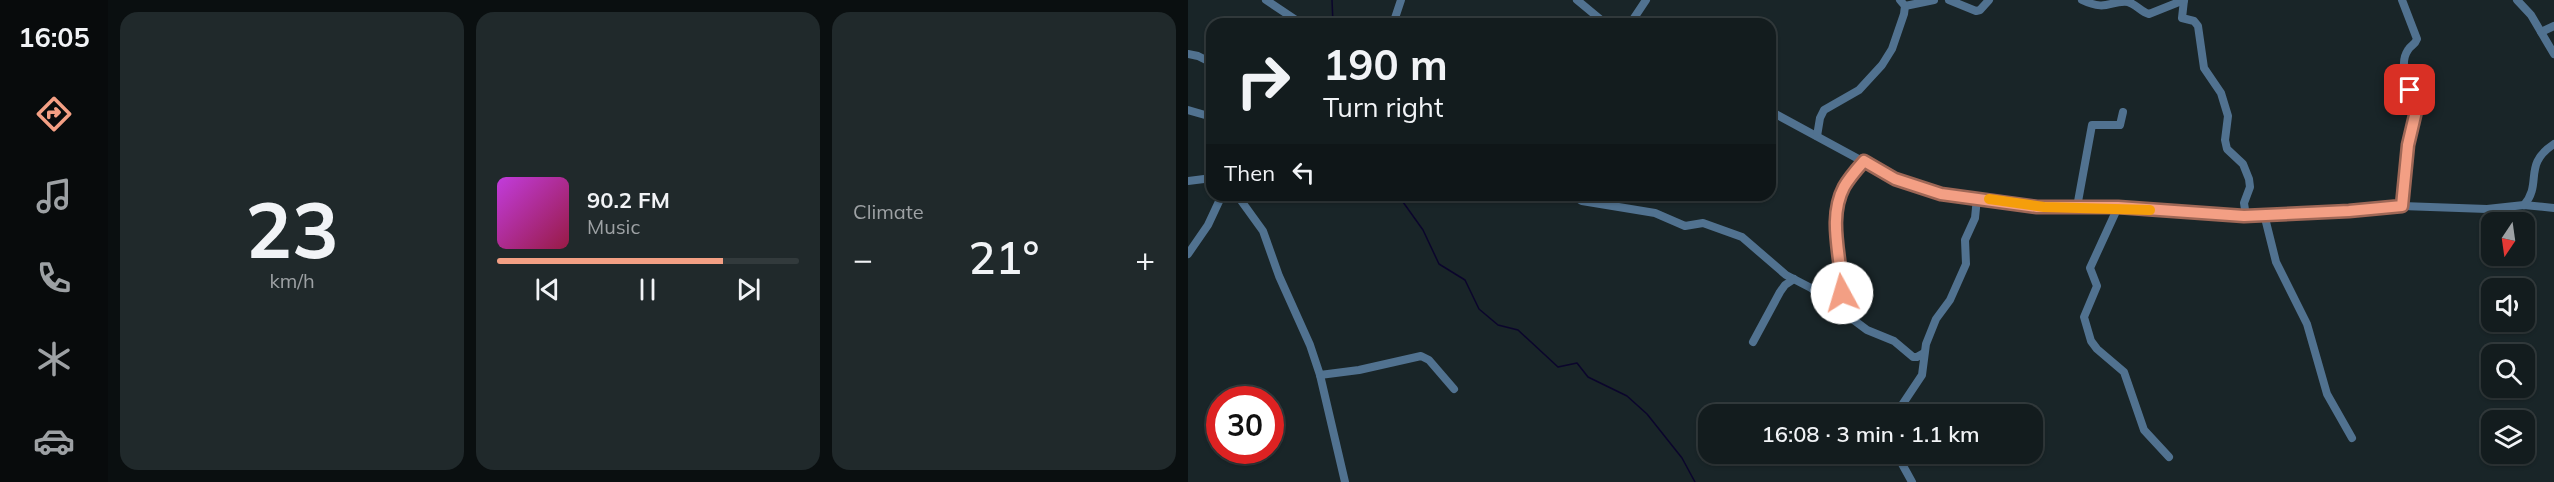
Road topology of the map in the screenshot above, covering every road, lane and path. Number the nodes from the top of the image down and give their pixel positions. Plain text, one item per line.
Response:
1 (1266, 0) edge
2 (1401, 0) edge
3 (1577, 0) edge
4 (1646, 0) edge
5 (1934, 0) edge
6 (1949, 0) edge
7 (1989, 0) edge
8 (2082, 0) edge
9 (2184, 0) edge
10 (2402, 0) edge
11 (2517, 0) edge
12 (1903, 3) edge
13 (1293, 18) edge
14 (1396, 18) edge
15 (1598, 18) edge
16 (1634, 18) edge
17 (2554, 26) edge
18 (2541, 32) junction
19 (1188, 54) edge
20 (2554, 54) edge
21 (1206, 60) edge
22 (1188, 110) edge
23 (2123, 112) dead end
24 (1776, 114) edge
25 (1206, 115) edge
26 (1817, 136) junction
27 (2554, 144) edge
28 (1864, 161) junction
29 (1206, 179) edge
30 (1188, 181) edge
31 (1977, 198) junction
32 (1220, 201) edge
33 (1241, 201) edge
34 (1582, 201) edge
35 (1601, 203) joint
36 (2523, 205) junction
37 (2402, 206) junction
38 (2077, 207) junction
39 (2118, 207) junction
40 (2554, 208) edge
41 (2264, 214) junction
42 (2247, 216) junction
43 (1188, 254) edge
44 (1794, 279) junction
45 (1838, 308) junction
46 (1753, 342) dead end
47 (1924, 353) junction
48 (1320, 375) junction
49 (1454, 389) dead end
50 (1903, 404) edge
51 (2352, 438) dead end
52 (2169, 457) dead end
53 (1902, 464) edge
54 (1345, 482) edge
55 (1912, 482) edge

1 - 13 street
2 - 14 street
3 - 15 street
4 - 16 street
5 - 12 street
6 - 7 street
8 - 9 street
9 - 42 street
10 - 37 street
11 - 18 street
12 - 26 street
17 - 18 street
18 - 20 street
19 - 21 street
22 - 25 street
23 - 38 street
24 - 26 street
26 - 28 street
27 - 36 street
28 - 31 street
28 - 45 street
29 - 30 street
31 - 38 street
31 - 47 street
32 - 43 street
33 - 48 street
34 - 35 street
35 - 44 street
36 - 37 street
36 - 40 street
37 - 41 street
38 - 39 street
39 - 42 street
39 - 52 street
41 - 42 street
41 - 51 street
44 - 45 street
44 - 46 street
45 - 47 street
47 - 50 street
48 - 49 street
48 - 54 street
53 - 55 street

